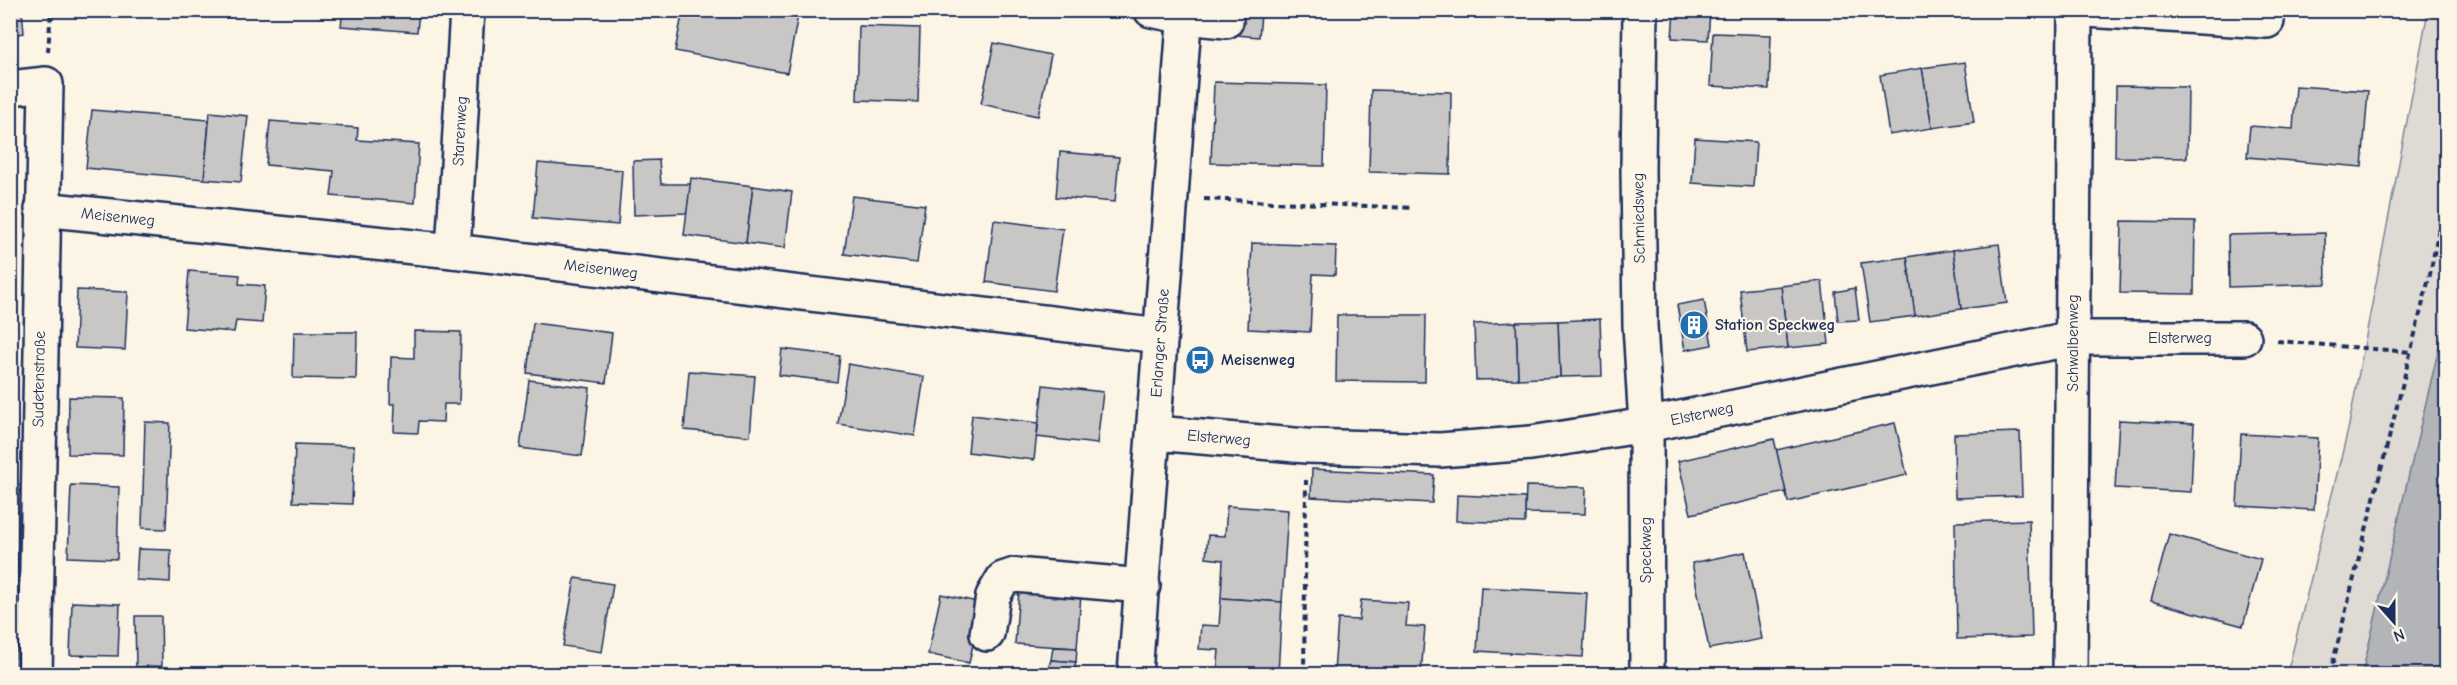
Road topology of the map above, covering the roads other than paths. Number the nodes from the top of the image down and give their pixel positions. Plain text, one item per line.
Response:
1 (467, 10) edge
2 (1151, 10) edge
3 (1640, 10) edge
4 (2075, 10) edge
5 (2086, 10) edge
6 (1185, 14) edge
7 (1226, 21) dead end
8 (2267, 21) dead end
9 (10, 88) edge
10 (42, 209) junction
11 (453, 251) junction
12 (1160, 336) junction
13 (2074, 338) junction
14 (2244, 338) road end
15 (1646, 425) junction
16 (1155, 433) junction
17 (1143, 586) junction
18 (987, 633) dead end
19 (34, 675) edge
20 (1135, 675) edge
21 (1647, 675) edge
22 (2070, 675) edge

1 - 11 street, Starenweg
2 - 6 street
3 - 15 street, Schmiedsweg
4 - 13 street, Schwalbenweg
5 - 8 street
6 - 7 street
6 - 12 street, Erlanger Straße
9 - 10 street, Sudetenstraße
10 - 11 street, Meisenweg
10 - 19 street, Sudetenstraße
11 - 12 street, Meisenweg
12 - 16 street, Erlanger Straße
13 - 14 street, Elsterweg
13 - 15 street, Elsterweg
13 - 22 street, Schwalbenweg
15 - 16 street, Elsterweg
15 - 21 street, Speckweg
16 - 17 street, Erlanger Straße
17 - 18 street
17 - 20 street, Erlanger Straße

